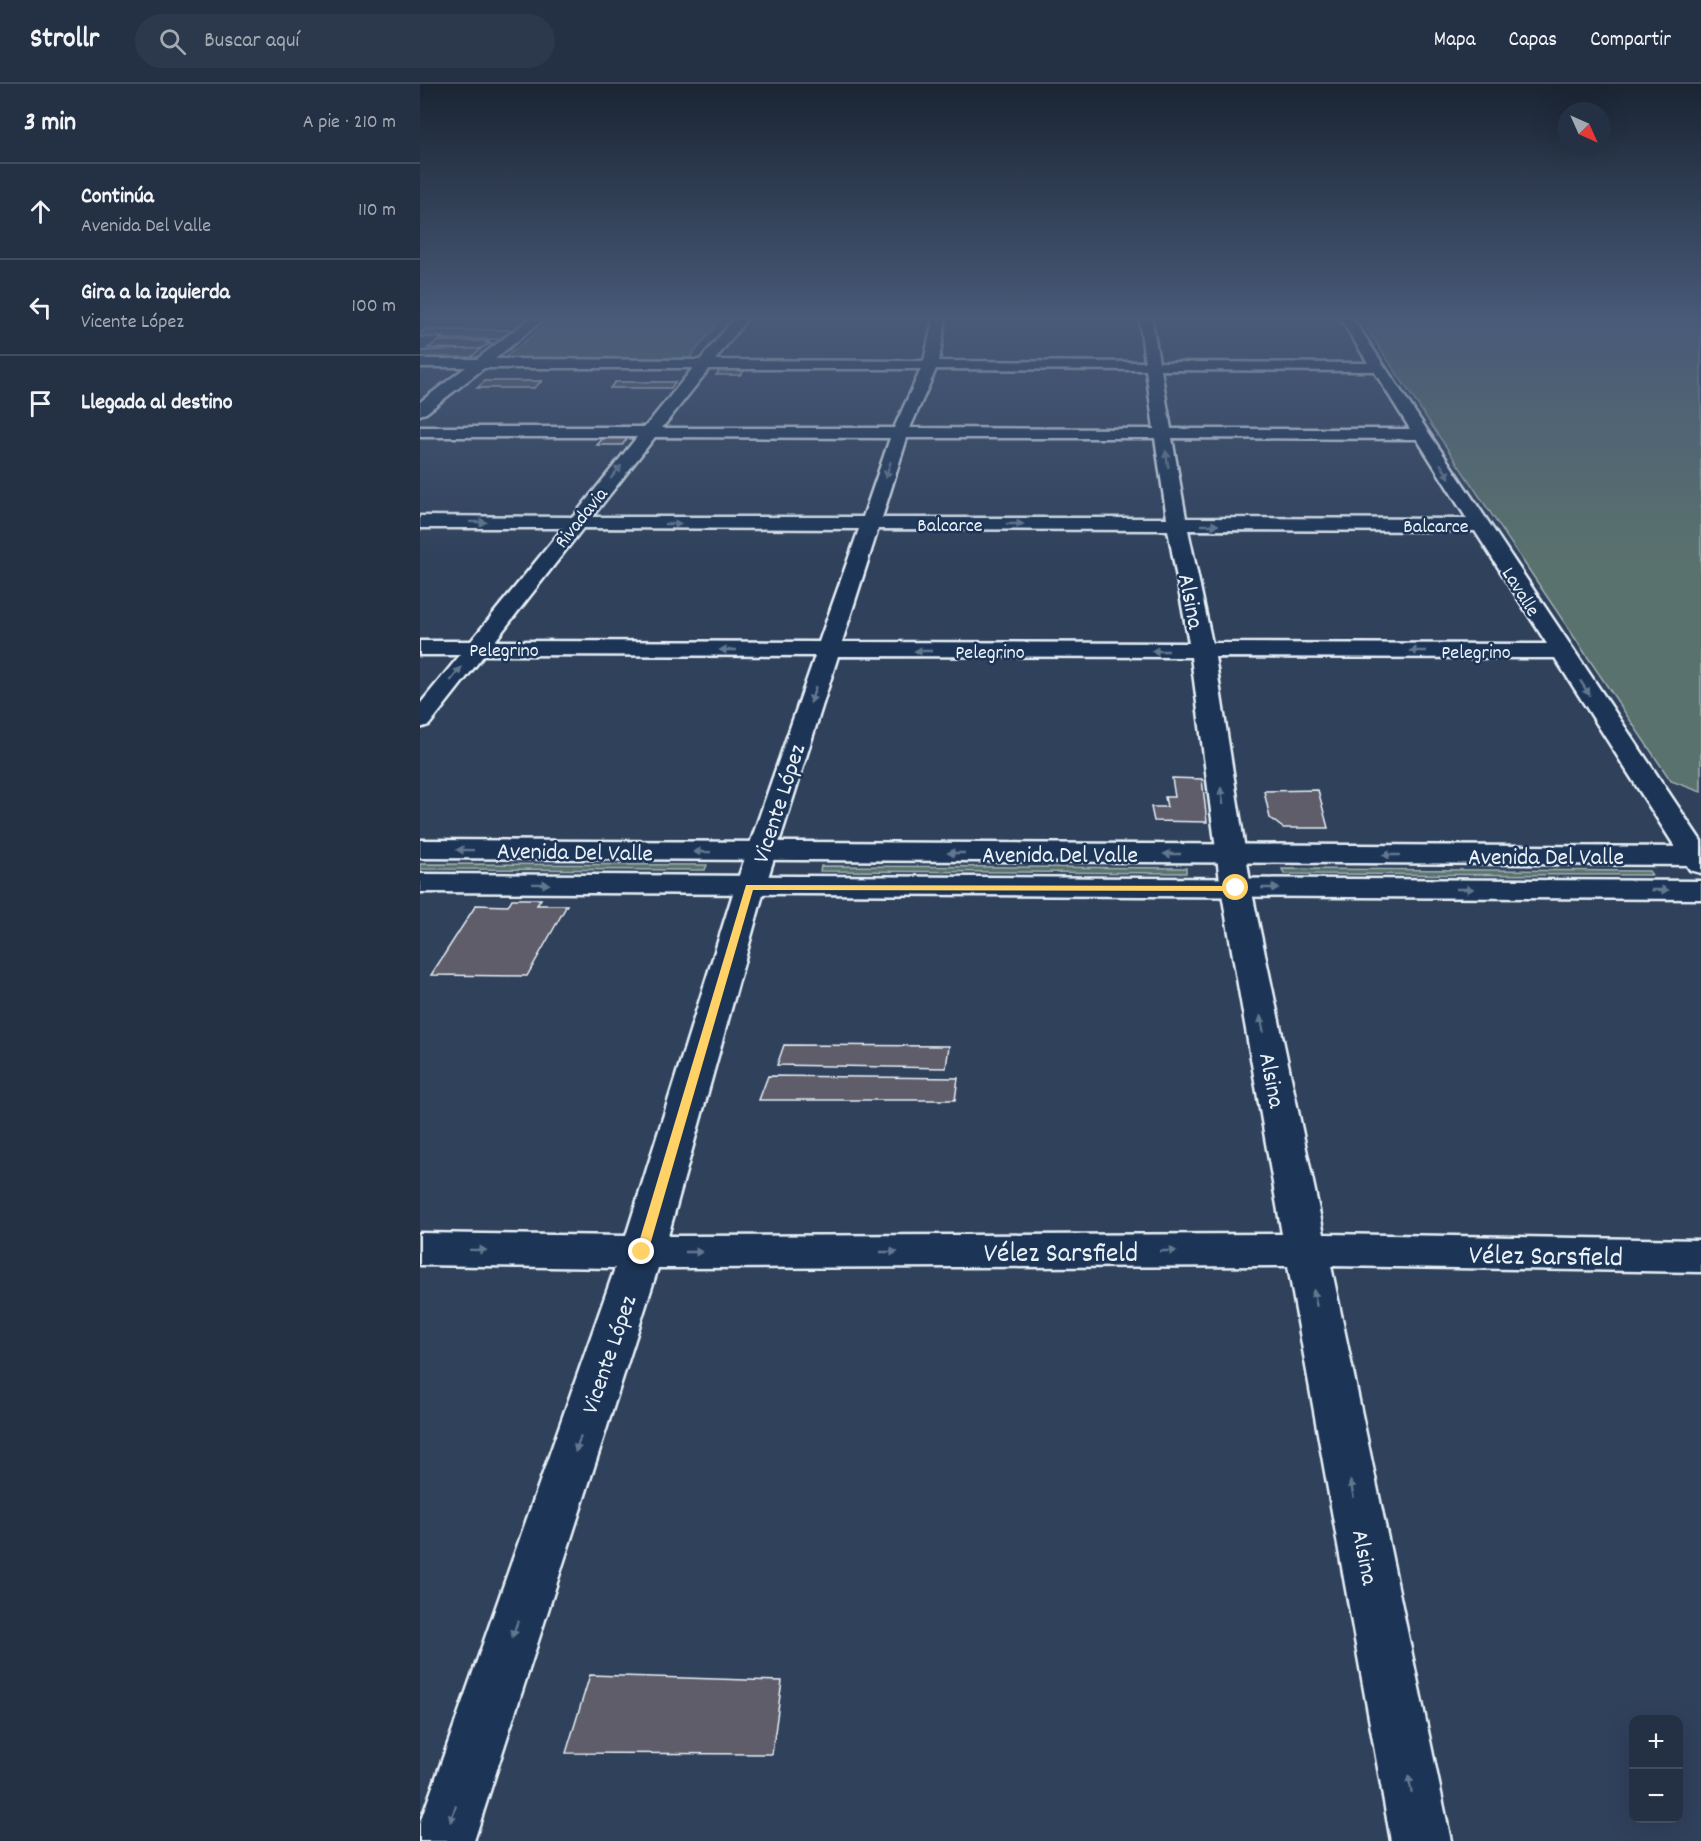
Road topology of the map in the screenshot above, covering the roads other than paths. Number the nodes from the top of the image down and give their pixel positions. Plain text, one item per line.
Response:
1 (437, 398) edge
2 (676, 398) edge
3 (915, 398) edge
4 (1156, 398) edge
5 (1398, 398) edge
6 (420, 411) edge
7 (420, 432) edge
8 (648, 433) junction
9 (900, 433) junction
10 (1162, 434) junction
11 (1422, 434) junction
12 (420, 522) edge
13 (575, 523) junction
14 (870, 524) junction
15 (1177, 525) junction
16 (1481, 525) junction
17 (420, 648) edge
18 (477, 648) junction
19 (828, 651) junction
20 (1202, 651) junction
21 (1560, 651) junction
22 (420, 720) edge
23 (420, 849) edge
24 (1699, 859) edge
25 (755, 870) junction
26 (1233, 871) junction
27 (420, 883) edge
28 (1701, 890) edge
29 (420, 1249) edge
30 (1306, 1250) junction
31 (642, 1252) junction
32 (1701, 1256) edge
33 (444, 1841) edge
34 (1421, 1841) edge

1 - 6 street
2 - 8 street, Rivadavia
3 - 9 street, Vicente López
4 - 10 street, Alsina
5 - 11 street, Lavalle
7 - 8 street
8 - 9 street
13 -> 8 street, Rivadavia
9 - 10 street
9 -> 14 street, Vicente López
10 - 11 street
15 -> 10 street, Alsina
11 -> 16 street, Lavalle
12 -> 13 street, Balcarce
13 -> 14 street, Balcarce
13 - 18 street, Rivadavia
14 -> 15 street, Balcarce
14 - 19 street, Vicente López
15 -> 16 street, Balcarce
15 - 20 street, Alsina
16 - 21 street, Lavalle
17 - 18 street, Pelegrino
19 -> 18 street, Pelegrino
22 -> 18 street, Rivadavia
20 -> 19 street, Pelegrino
19 -> 25 street, Vicente López
21 -> 20 street, Pelegrino
26 -> 20 street, Alsina
21 -> 24 street, Lavalle
25 -> 23 street, Avenida Del Valle
24 -> 26 street, Avenida Del Valle
25 - 26 street, Avenida Del Valle
27 -> 25 street, Avenida Del Valle
25 - 31 street, Vicente López
26 -> 28 street, Avenida Del Valle
30 -> 26 street, Alsina
29 -> 31 street, Vélez Sarsfield
31 -> 30 street, Vélez Sarsfield
30 - 32 street, Vélez Sarsfield
34 -> 30 street, Alsina
31 -> 33 street, Vicente López

